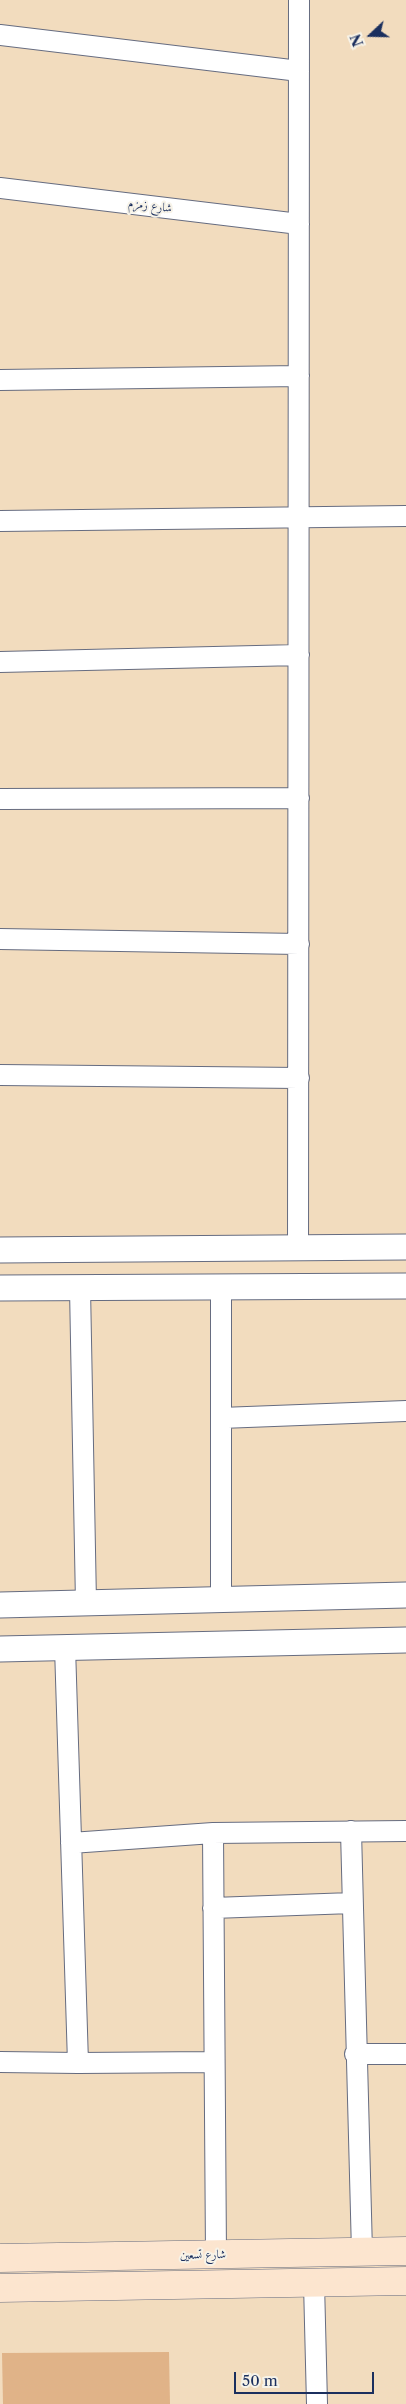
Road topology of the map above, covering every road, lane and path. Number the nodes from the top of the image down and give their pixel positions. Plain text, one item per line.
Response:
1 (300, 0) edge
2 (0, 35) edge
3 (300, 71) junction
4 (0, 188) edge
5 (299, 224) junction
6 (299, 376) junction
7 (0, 380) edge
8 (406, 516) edge
9 (299, 518) junction
10 (0, 521) edge
11 (299, 655) junction
12 (0, 662) edge
13 (299, 798) junction
14 (0, 799) edge
15 (0, 939) edge
16 (299, 944) junction
17 (0, 1075) edge
18 (299, 1078) junction
19 (406, 1247) edge
20 (298, 1248) junction
21 (144, 1249) junction
22 (0, 1250) edge
23 (406, 1286) edge
24 (221, 1287) junction
25 (0, 1288) edge
26 (80, 1288) junction
27 (144, 1288) junction
28 (406, 1410) edge
29 (221, 1418) junction
30 (406, 1595) edge
31 (221, 1600) junction
32 (86, 1603) junction
33 (0, 1605) edge
34 (406, 1640) edge
35 (65, 1647) junction
36 (0, 1648) edge
37 (406, 1831) edge
38 (350, 1832) junction
39 (213, 1833) junction
40 (71, 1843) junction
41 (352, 1903) junction
42 (213, 1908) junction
43 (355, 2054) junction
44 (406, 2054) edge
45 (0, 2062) edge
46 (78, 2062) junction
47 (213, 2062) junction
48 (406, 2251) edge
49 (362, 2252) junction
50 (216, 2255) junction
51 (0, 2258) edge
52 (406, 2281) edge
53 (314, 2283) junction
54 (0, 2288) edge
55 (317, 2404) edge

1 - 3 street
2 - 3 street
3 - 5 street
4 - 5 street, شارع زمزم
5 - 6 street
6 - 7 street
6 - 9 street
8 - 9 street
9 - 10 street
9 - 11 street
11 - 12 street
11 - 13 street
13 - 14 street
13 - 16 street
15 - 16 street
16 - 18 street
17 - 18 street
18 - 20 street
19 - 20 street
20 - 21 street
21 - 22 street
21 - 27 street
23 - 24 street
24 - 27 street
24 - 29 street
25 - 26 street
26 - 27 street
26 - 32 street
28 - 29 street
29 - 31 street
30 - 31 street
31 - 32 street
32 - 33 street
34 - 35 street
35 - 36 street
35 - 40 street
37 - 38 street
38 - 39 street
38 - 41 street
39 - 40 street
39 - 42 street
40 - 46 street
41 - 42 street
41 - 43 street
42 - 47 street
43 - 44 street
43 - 49 street
45 - 46 street
46 - 47 street
47 - 50 street
48 - 49 main road, شارع تسعين
49 - 50 main road, شارع تسعين
50 - 51 main road, شارع تسعين
52 - 53 main road
53 - 54 main road
53 - 55 street

